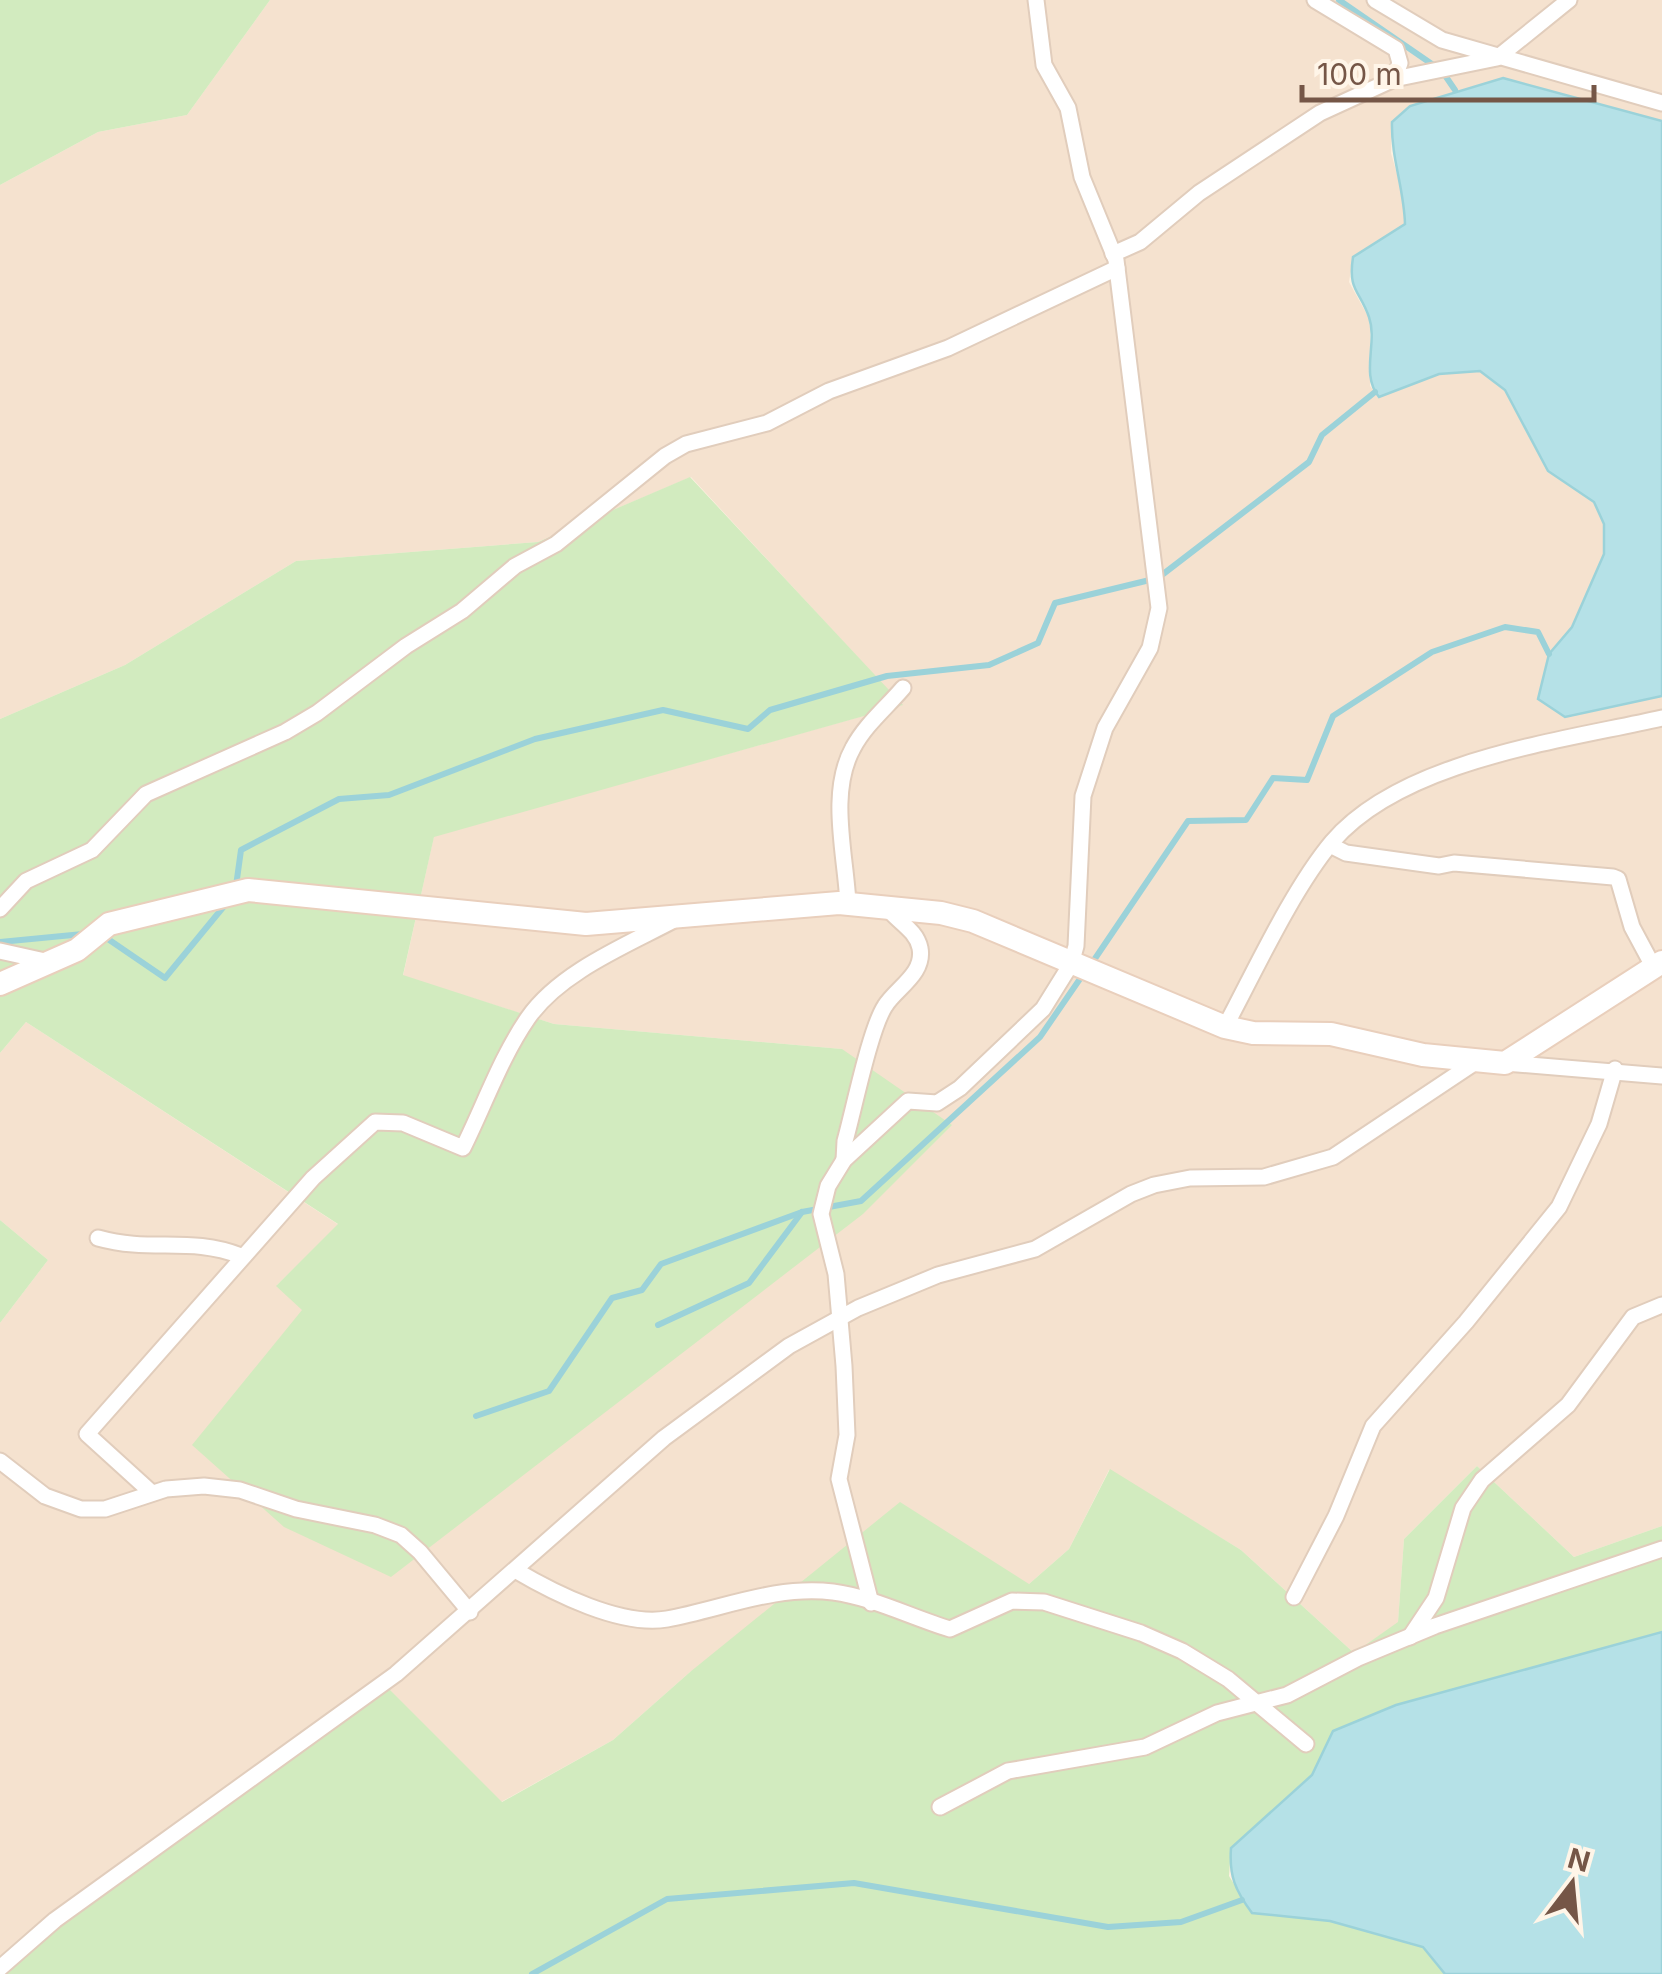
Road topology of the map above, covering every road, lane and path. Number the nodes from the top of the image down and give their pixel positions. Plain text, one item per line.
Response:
1 (1036, 0) edge
2 (1315, 0) edge
3 (1375, 0) edge
4 (1569, 0) edge
5 (1498, 58) junction
6 (1394, 79) junction
7 (1662, 103) edge
8 (1115, 261) junction
9 (903, 688) dead end
10 (1662, 718) edge
11 (1330, 845) junction
12 (848, 904) junction
13 (886, 906) junction
14 (0, 909) edge
15 (678, 918) junction
16 (0, 951) edge
17 (52, 962) junction
18 (1070, 964) junction
19 (1658, 965) edge
20 (0, 984) edge
21 (1225, 1027) junction
22 (1505, 1063) junction
23 (1474, 1064) junction
24 (1615, 1069) junction
25 (1662, 1076) edge
26 (844, 1160) junction
27 (98, 1238) dead end
28 (241, 1256) junction
29 (1660, 1302) edge
30 (838, 1319) junction
31 (0, 1462) edge
32 (152, 1493) junction
33 (1662, 1549) edge
34 (516, 1570) junction
35 (1294, 1598) dead end
36 (870, 1603) junction
37 (470, 1612) junction
38 (1410, 1637) junction
39 (1256, 1700) junction
40 (1306, 1744) dead end
41 (940, 1807) dead end
42 (0, 1968) edge

1 - 8 street
2 - 6 street
3 - 5 street
4 - 5 street
5 - 6 street
5 - 7 street
6 - 8 street
8 - 14 street
8 - 18 street
9 - 12 street
10 - 11 street
11 - 19 street
11 - 21 street
12 - 13 street
12 - 15 street
13 - 18 street
13 - 26 street
15 - 17 street
15 - 28 street
16 - 17 street
17 - 20 street
18 - 21 street
18 - 26 street
19 - 22 street
21 - 23 street
22 - 23 street
22 - 24 street
23 - 30 street
24 - 25 street
24 - 35 street
26 - 30 street
27 - 28 street
28 - 32 street
29 - 38 street
30 - 34 street
30 - 36 street
31 - 32 street
32 - 37 street
33 - 38 street
34 - 36 street
34 - 37 street
36 - 39 street
37 - 42 street
38 - 39 street
39 - 40 street
39 - 41 street

